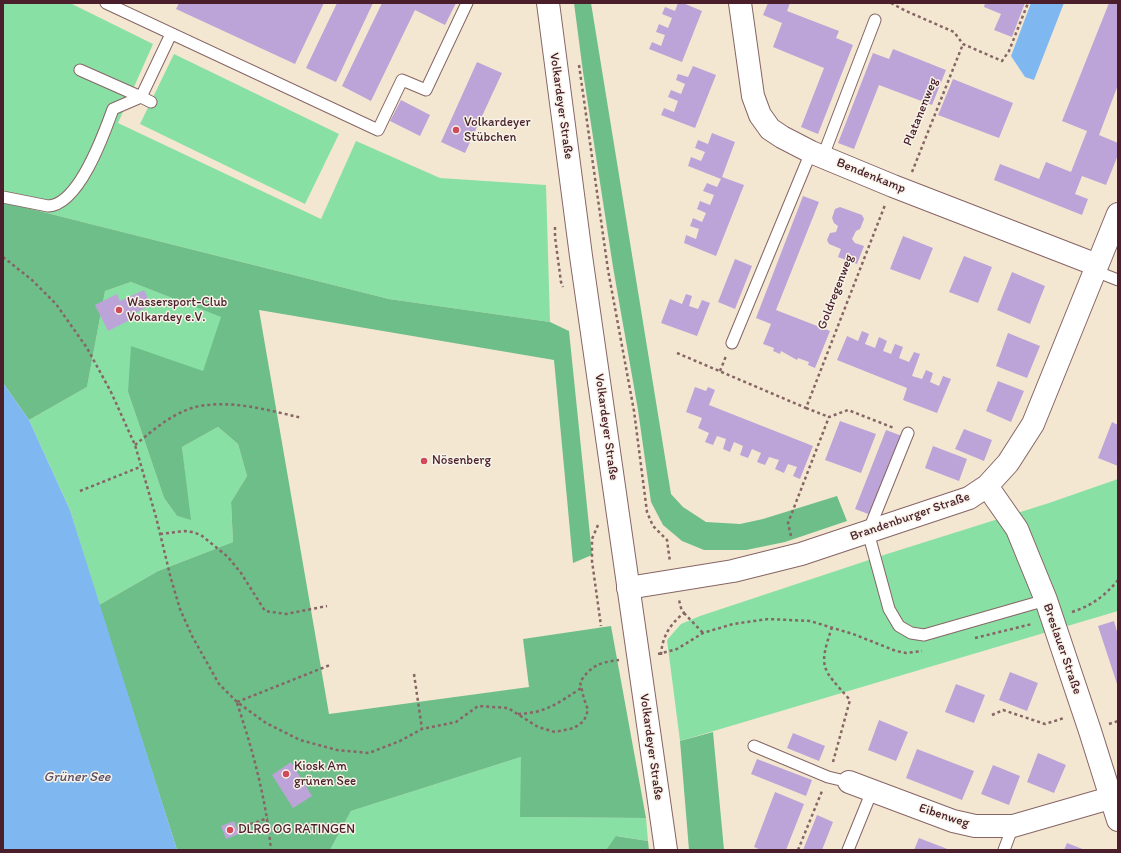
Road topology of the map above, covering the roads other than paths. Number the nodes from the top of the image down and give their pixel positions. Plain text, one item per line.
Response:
1 (106, 3) edge
2 (467, 3) edge
3 (548, 3) edge
4 (740, 3) edge
5 (875, 20) dead end
6 (171, 34) junction
7 (80, 70) dead end
8 (146, 100) junction
9 (817, 154) junction
10 (3, 197) edge
11 (1118, 214) edge
12 (1096, 268) junction
13 (1118, 280) edge
14 (732, 343) dead end
15 (908, 433) road end
16 (987, 486) junction
17 (868, 532) junction
18 (628, 588) junction
19 (1049, 610) junction
20 (754, 746) dead end
21 (849, 782) joint
22 (872, 791) junction
23 (1110, 798) junction
24 (1118, 820) edge
25 (1013, 826) junction
26 (666, 850) edge
27 (848, 850) edge
28 (1004, 850) edge

1 - 6 lane
2 - 6 lane
3 - 18 street, Volkardeyer Straße
4 - 9 street, Bendenkamp
5 - 9 lane
6 - 8 lane
7 - 8 lane
8 - 10 lane
9 - 12 street, Bendenkamp
9 - 14 lane
11 - 12 street, Brandenburger Straße
12 - 13 lane
12 - 16 street, Brandenburger Straße
15 - 17 lane
16 - 17 street, Brandenburger Straße
16 - 19 street, Breslauer Straße
17 - 18 street, Brandenburger Straße
17 - 19 lane
18 - 26 street, Volkardeyer Straße
19 - 23 street, Breslauer Straße
20 - 21 lane, Eibenweg
21 - 22 street, Eibenweg
22 - 25 street, Eibenweg
22 - 27 lane
23 - 24 street, Breslauer Straße
23 - 25 street, Eibenweg
25 - 28 lane

